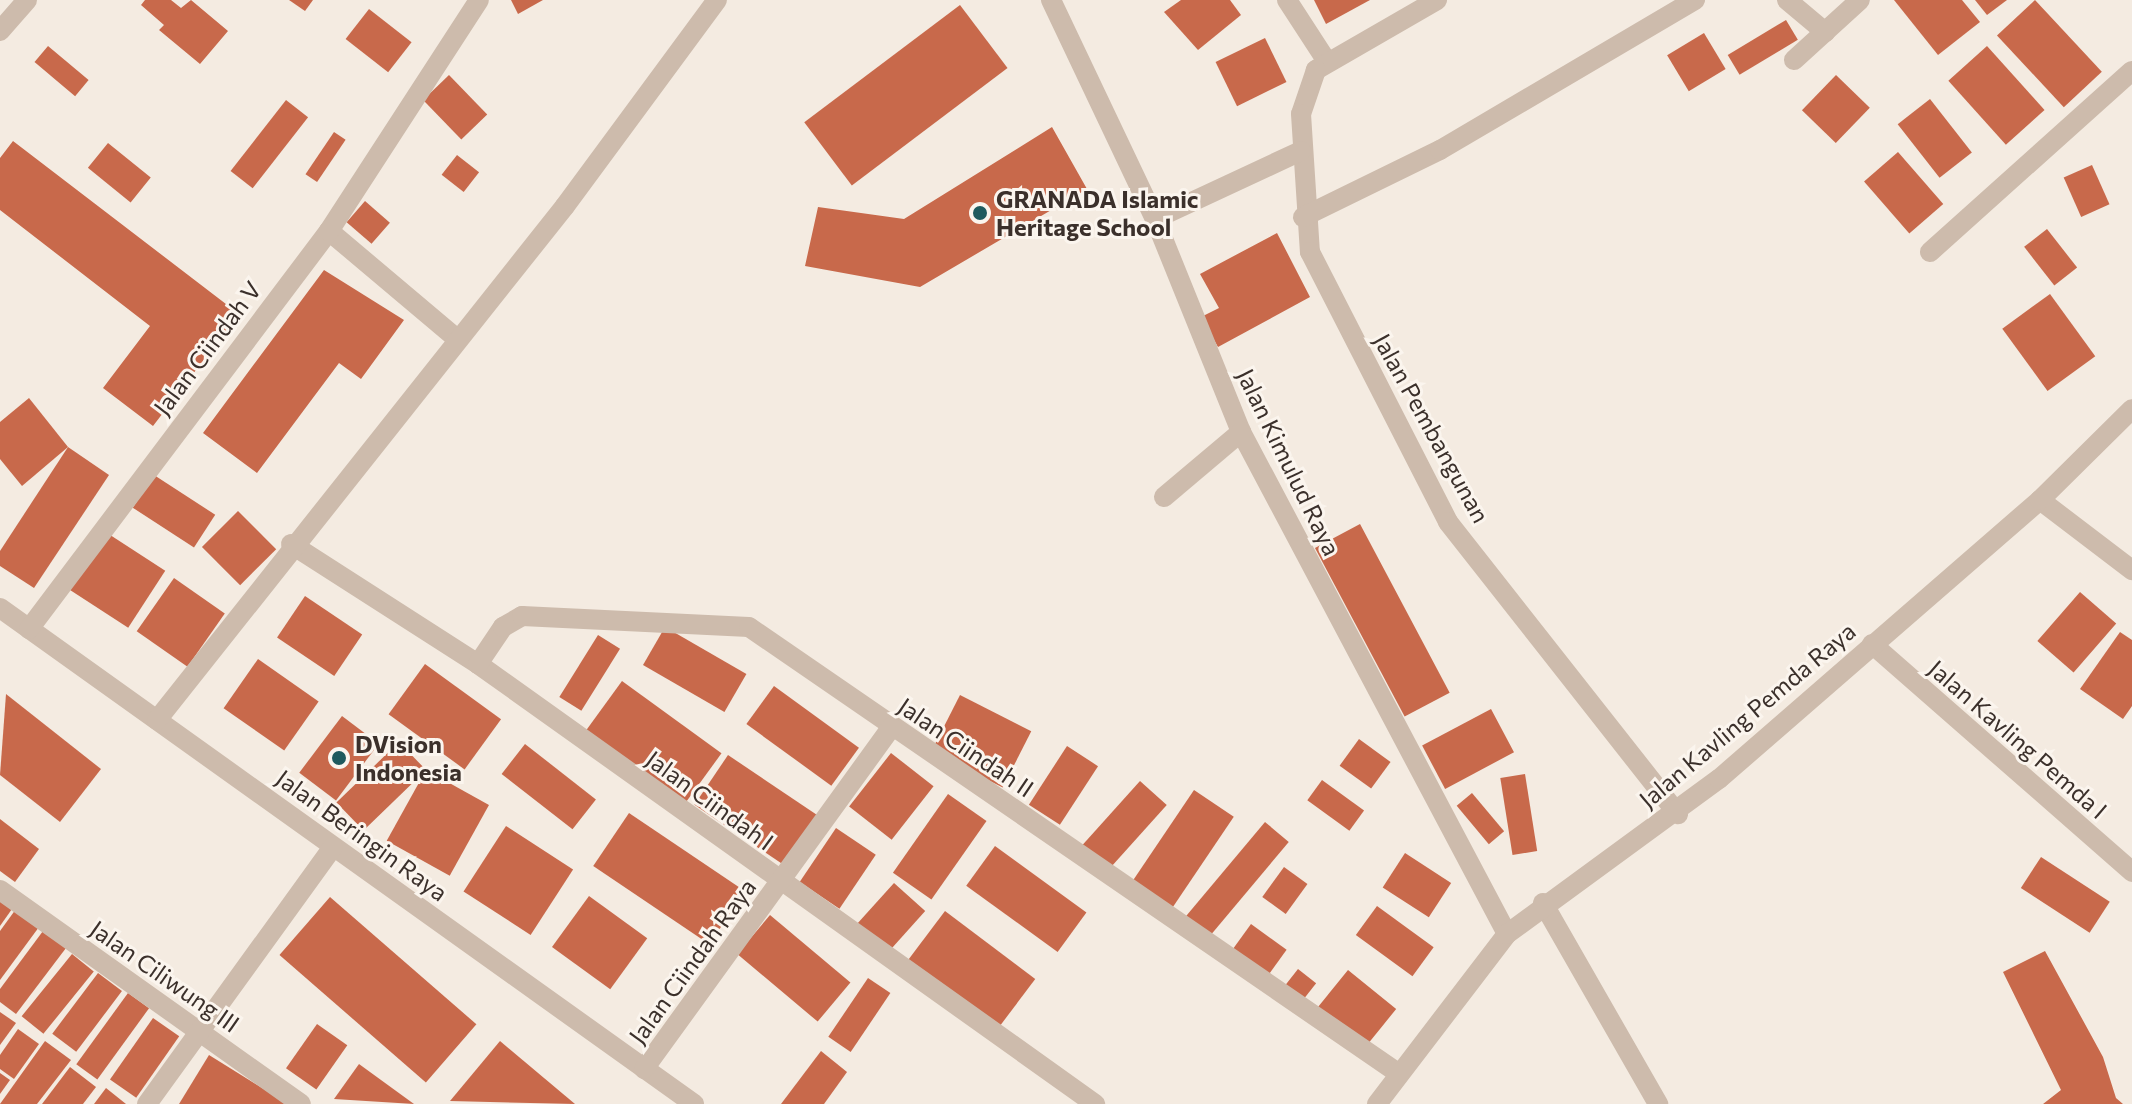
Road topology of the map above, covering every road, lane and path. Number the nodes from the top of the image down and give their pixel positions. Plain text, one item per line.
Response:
1 (27, 0) edge
2 (479, 0) edge
3 (717, 0) edge
4 (1051, 0) edge
5 (1287, 0) edge
6 (1437, 0) edge
7 (1695, 0) edge
8 (1787, 0) edge
9 (1860, 0) edge
10 (0, 31) edge
11 (1825, 32) junction
12 (1326, 60) junction
13 (1794, 60) dead end
14 (2132, 71) edge
15 (1301, 151) junction
16 (1303, 217) junction
17 (1155, 219) junction
18 (329, 231) junction
19 (1930, 252) dead end
20 (455, 337) junction
21 (2132, 409) edge
22 (1241, 432) junction
23 (1164, 497) dead end
24 (2040, 500) junction
25 (291, 544) junction
26 (2132, 570) edge
27 (0, 608) edge
28 (29, 629) junction
29 (1872, 644) junction
30 (478, 664) junction
31 (157, 720) junction
32 (892, 727) junction
33 (1678, 814) junction
34 (333, 847) junction
35 (2132, 872) edge
36 (781, 883) junction
37 (0, 890) edge
38 (1543, 903) junction
39 (1507, 934) junction
40 (198, 1032) junction
41 (644, 1069) junction
42 (1398, 1073) junction
43 (147, 1104) edge
44 (301, 1104) edge
45 (694, 1104) edge
46 (1095, 1104) edge
47 (1377, 1104) edge
48 (1658, 1104) edge

1 - 10 street
2 - 18 street, Jalan Ciindah V
3 - 20 street
4 - 17 street, Jalan Kimulud Raya
5 - 12 street
6 - 12 street
7 - 16 street
8 - 11 street
9 - 11 street
11 - 13 street
12 - 15 street, Jalan Pembangunan
14 - 19 street
15 - 16 street, Jalan Pembangunan
15 - 17 street
16 - 33 street, Jalan Pembangunan
17 - 22 street, Jalan Kimulud Raya
18 - 20 street
18 - 28 street, Jalan Ciindah V
20 - 25 street
21 - 24 street, Jalan Kavling Pemda Raya
22 - 23 street
22 - 39 street, Jalan Kimulud Raya
24 - 26 street
24 - 29 street, Jalan Kavling Pemda Raya
25 - 30 street, Jalan Ciindah I
25 - 31 street
27 - 28 street, Jalan Beringin Raya
28 - 31 street, Jalan Beringin Raya
29 - 33 street, Jalan Kavling Pemda Raya
29 - 35 street, Jalan Kavling Pemda I
30 - 32 street, Jalan Ciindah II
30 - 36 street, Jalan Ciindah I
31 - 34 street, Jalan Beringin Raya
32 - 36 street, Jalan Ciindah Raya
32 - 42 street, Jalan Ciindah II
33 - 38 street, Jalan Kavling Pemda Raya
34 - 40 street
34 - 41 street, Jalan Beringin Raya
36 - 41 street, Jalan Ciindah Raya
36 - 46 street, Jalan Ciindah I
37 - 40 street, Jalan Ciliwung III
38 - 39 street, Jalan Kavling Pemda Raya
38 - 48 street
39 - 42 street, Jalan Kavling Pemda Raya
40 - 43 street
40 - 44 street, Jalan Ciliwung III
41 - 45 street, Jalan Beringin Raya
42 - 47 street, Jalan Kavling Pemda Raya

